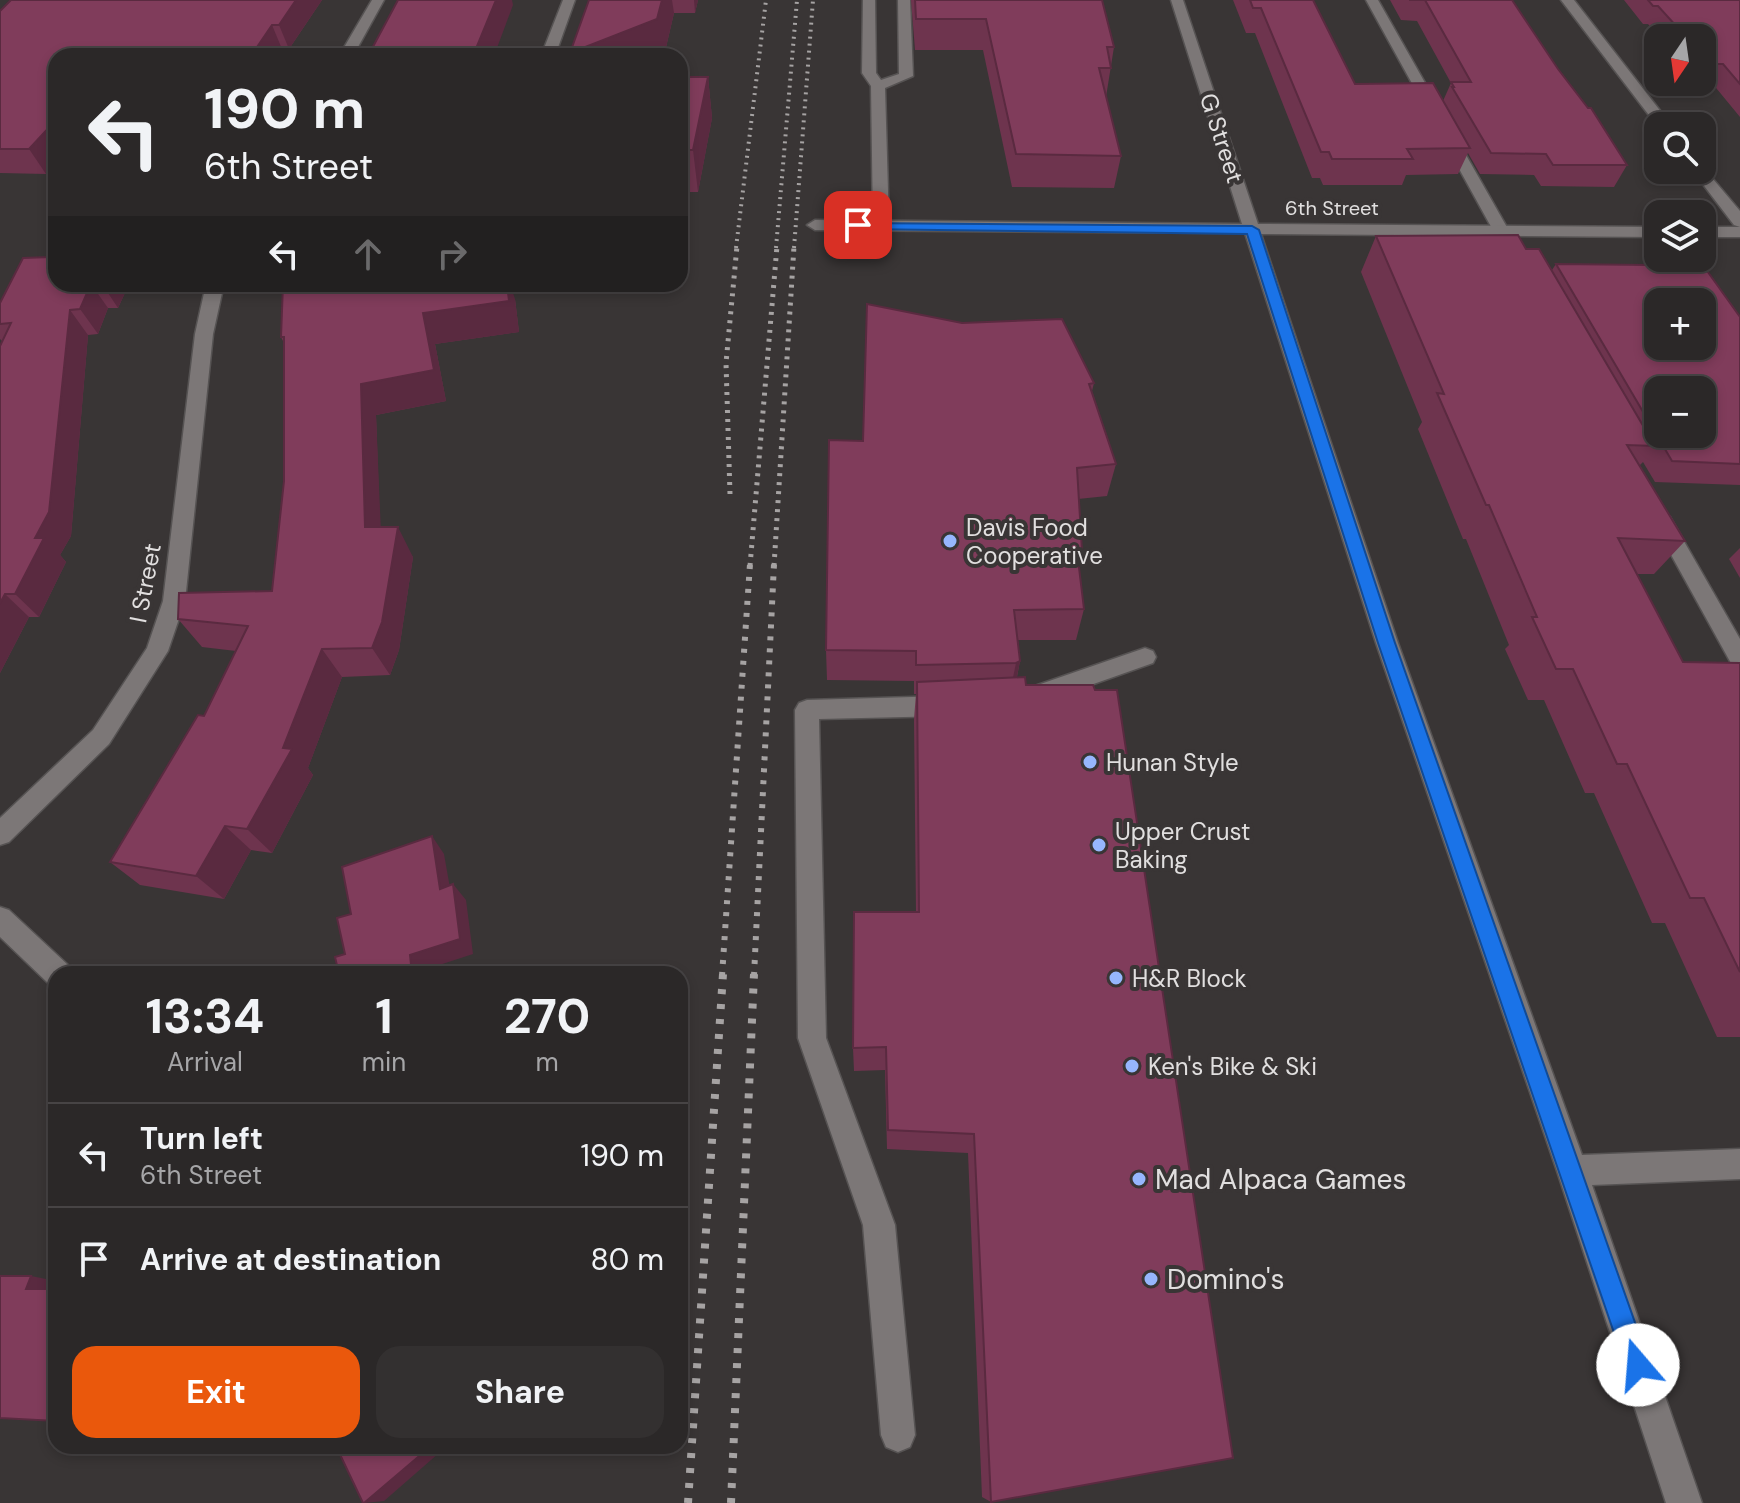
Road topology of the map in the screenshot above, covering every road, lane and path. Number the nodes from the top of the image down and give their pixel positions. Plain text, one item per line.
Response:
1 (378, 0) edge
2 (569, 0) edge
3 (869, 0) edge
4 (904, 0) edge
5 (1177, 0) edge
6 (1372, 0) edge
7 (1567, 0) edge
8 (351, 48) edge
9 (551, 48) edge
10 (878, 86) junction
11 (1654, 112) edge
12 (1711, 184) edge
13 (1740, 222) edge
14 (815, 225) dead end
15 (881, 226) junction
16 (1252, 230) junction
17 (1500, 230) junction
18 (1644, 232) edge
19 (1716, 232) edge
20 (1740, 232) edge
21 (1524, 271) edge
22 (213, 292) edge
23 (1655, 507) edge
24 (1145, 657) dead end
25 (1740, 659) edge
26 (1011, 704) edge
27 (980, 705) edge
28 (0, 834) edge
29 (0, 919) edge
30 (50, 966) edge
31 (1740, 1164) edge
32 (1572, 1171) junction
33 (898, 1435) dead end
34 (1684, 1503) edge

1 - 8 street
2 - 9 street
3 - 10 street
4 - 10 street
5 - 16 street, G Street
6 - 17 street
7 - 11 street
10 - 15 street
12 - 13 street
14 - 15 street, 6th Street
15 - 16 street, 6th Street
16 - 17 street, 6th Street
16 - 32 street, G Street
17 - 18 street, 6th Street
17 - 21 street
19 - 20 street
22 - 28 street, I Street
23 - 25 street
24 - 26 street
27 - 33 street
29 - 30 street
31 - 32 street
32 - 34 street, G Street

